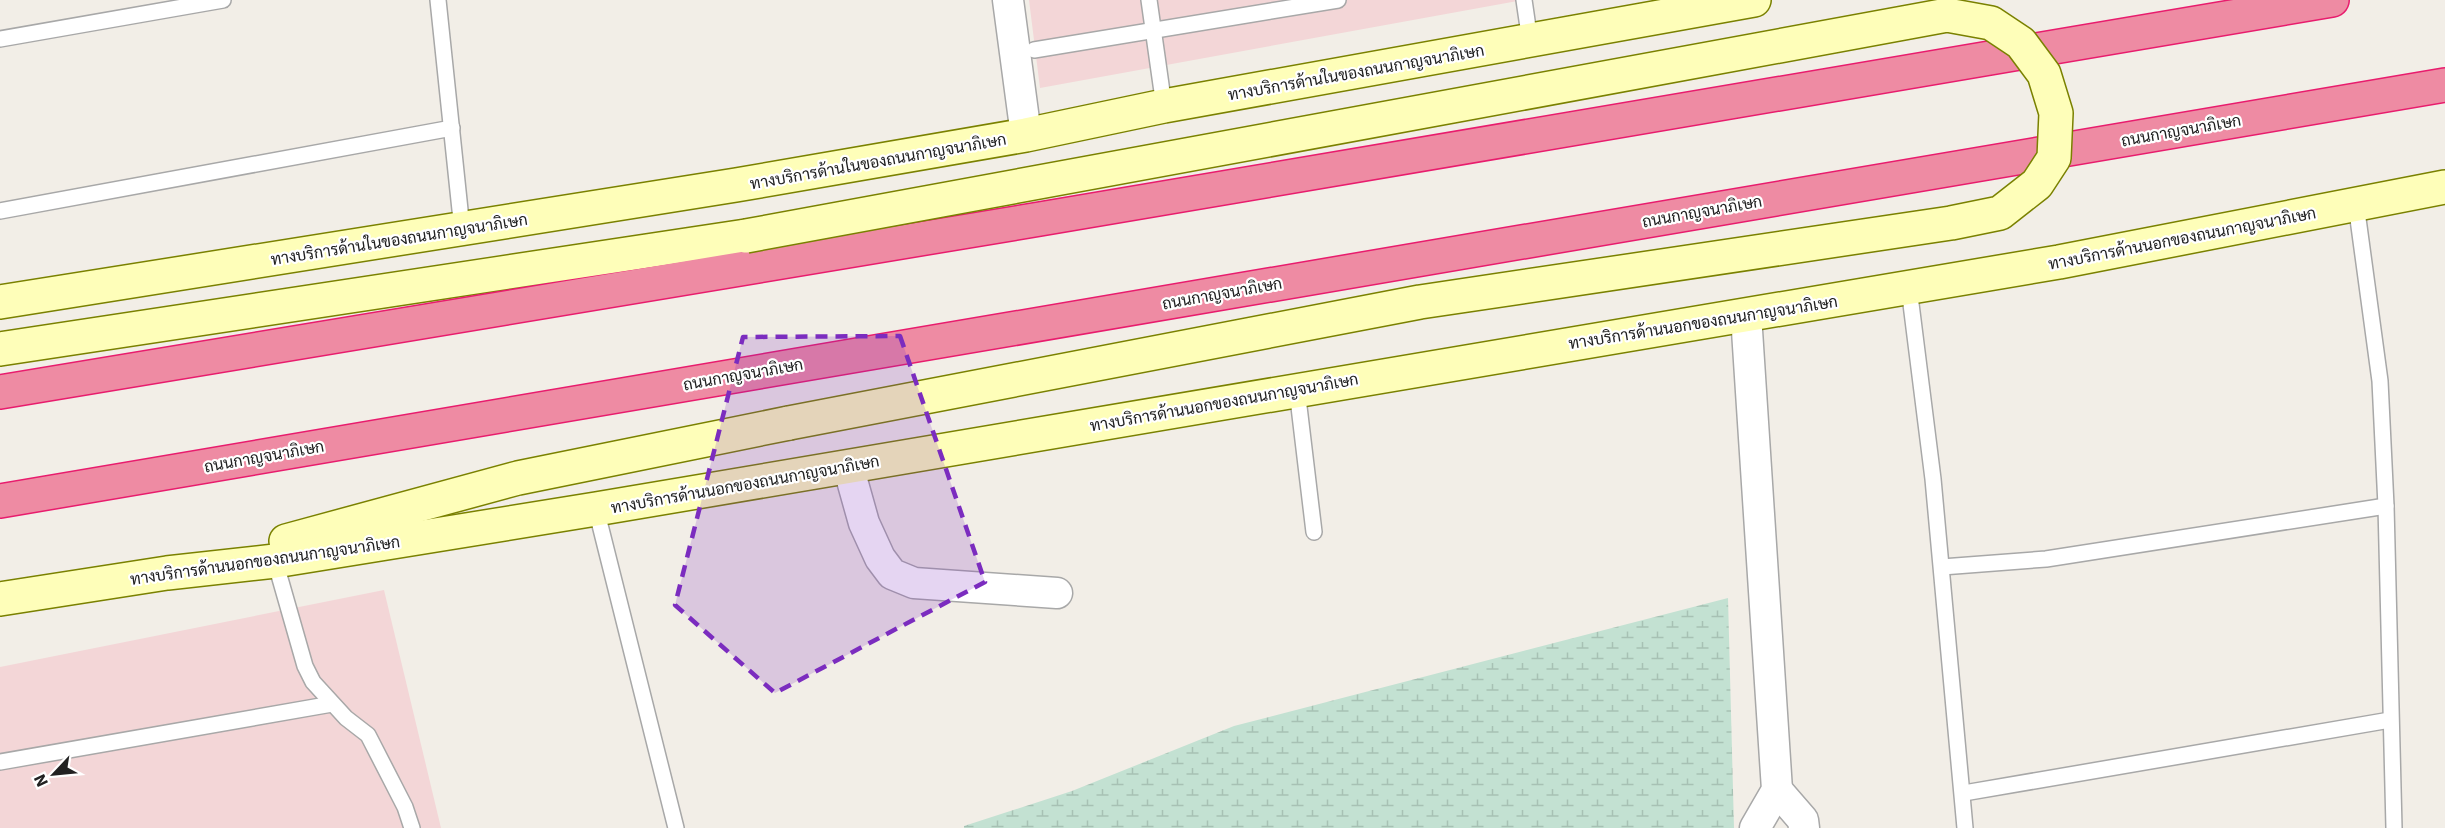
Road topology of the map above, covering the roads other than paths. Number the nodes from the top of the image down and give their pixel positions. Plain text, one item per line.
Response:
1 (224, 0) edge
2 (438, 0) edge
3 (1008, 0) edge
4 (1149, 0) edge
5 (1338, 0) edge
6 (1524, 0) edge
7 (1754, 0) edge
8 (2332, 0) edge
9 (1153, 30) junction
10 (0, 39) edge
11 (1530, 41) junction
12 (1034, 50) dead end
13 (2445, 85) edge
14 (1164, 106) junction
15 (452, 128) junction
16 (1026, 135) junction
17 (2445, 187) edge
18 (2356, 204) junction
19 (0, 211) edge
20 (462, 229) junction
21 (1909, 288) junction
22 (0, 302) edge
23 (1746, 315) junction
24 (0, 349) edge
25 (1297, 390) junction
26 (0, 392) edge
27 (848, 466) junction
28 (0, 501) edge
29 (2386, 506) junction
30 (596, 509) junction
31 (1314, 532) dead end
32 (275, 561) junction
33 (1942, 567) junction
34 (168, 573) junction
35 (1057, 593) dead end
36 (0, 599) edge
37 (332, 705) junction
38 (2390, 720) junction
39 (0, 762) edge
40 (1777, 790) junction
41 (1964, 793) junction
42 (411, 828) edge
43 (676, 828) edge
44 (1755, 828) edge
45 (1804, 828) edge
46 (1965, 828) edge
47 (2394, 828) edge

1 - 10 lane
2 - 15 lane
3 - 16 street
4 - 9 lane
5 - 9 lane
6 - 11 lane
7 - 11 main road, ทางบริการด้านในของถนนกาญจนาภิเษก
8 - 26 highway
9 - 12 lane
9 - 14 lane
11 - 14 main road, ทางบริการด้านในของถนนกาญจนาภิเษก
13 - 28 highway, ถนนกาญจนาภิเษก
14 - 16 main road, ทางบริการด้านในของถนนกาญจนาภิเษก
15 - 19 lane
15 - 20 lane
16 - 20 main road, ทางบริการด้านในของถนนกาญจนาภิเษก
17 - 18 main road, ทางบริการด้านนอกของถนนกาญจนาภิเษก
18 - 21 main road, ทางบริการด้านนอกของถนนกาญจนาภิเษก
18 - 29 lane
20 - 22 main road, ทางบริการด้านในของถนนกาญจนาภิเษก
21 - 23 main road, ทางบริการด้านนอกของถนนกาญจนาภิเษก
21 - 33 lane
23 - 25 main road, ทางบริการด้านนอกของถนนกาญจนาภิเษก
23 - 40 street
24 - 34 main road, bridge
25 - 27 main road, ทางบริการด้านนอกของถนนกาญจนาภิเษก
25 - 31 lane
27 - 30 main road, ทางบริการด้านนอกของถนนกาญจนาภิเษก
27 - 35 street
29 - 33 lane
29 - 38 lane
30 - 32 main road, ทางบริการด้านนอกของถนนกาญจนาภิเษก
30 - 43 lane
32 - 34 main road, ทางบริการด้านนอกของถนนกาญจนาภิเษก
32 - 37 lane
33 - 41 lane
34 - 36 main road, ทางบริการด้านนอกของถนนกาญจนาภิเษก
37 - 39 lane
37 - 42 lane
38 - 41 lane
38 - 47 lane
40 - 44 street
40 - 45 street
41 - 46 lane

